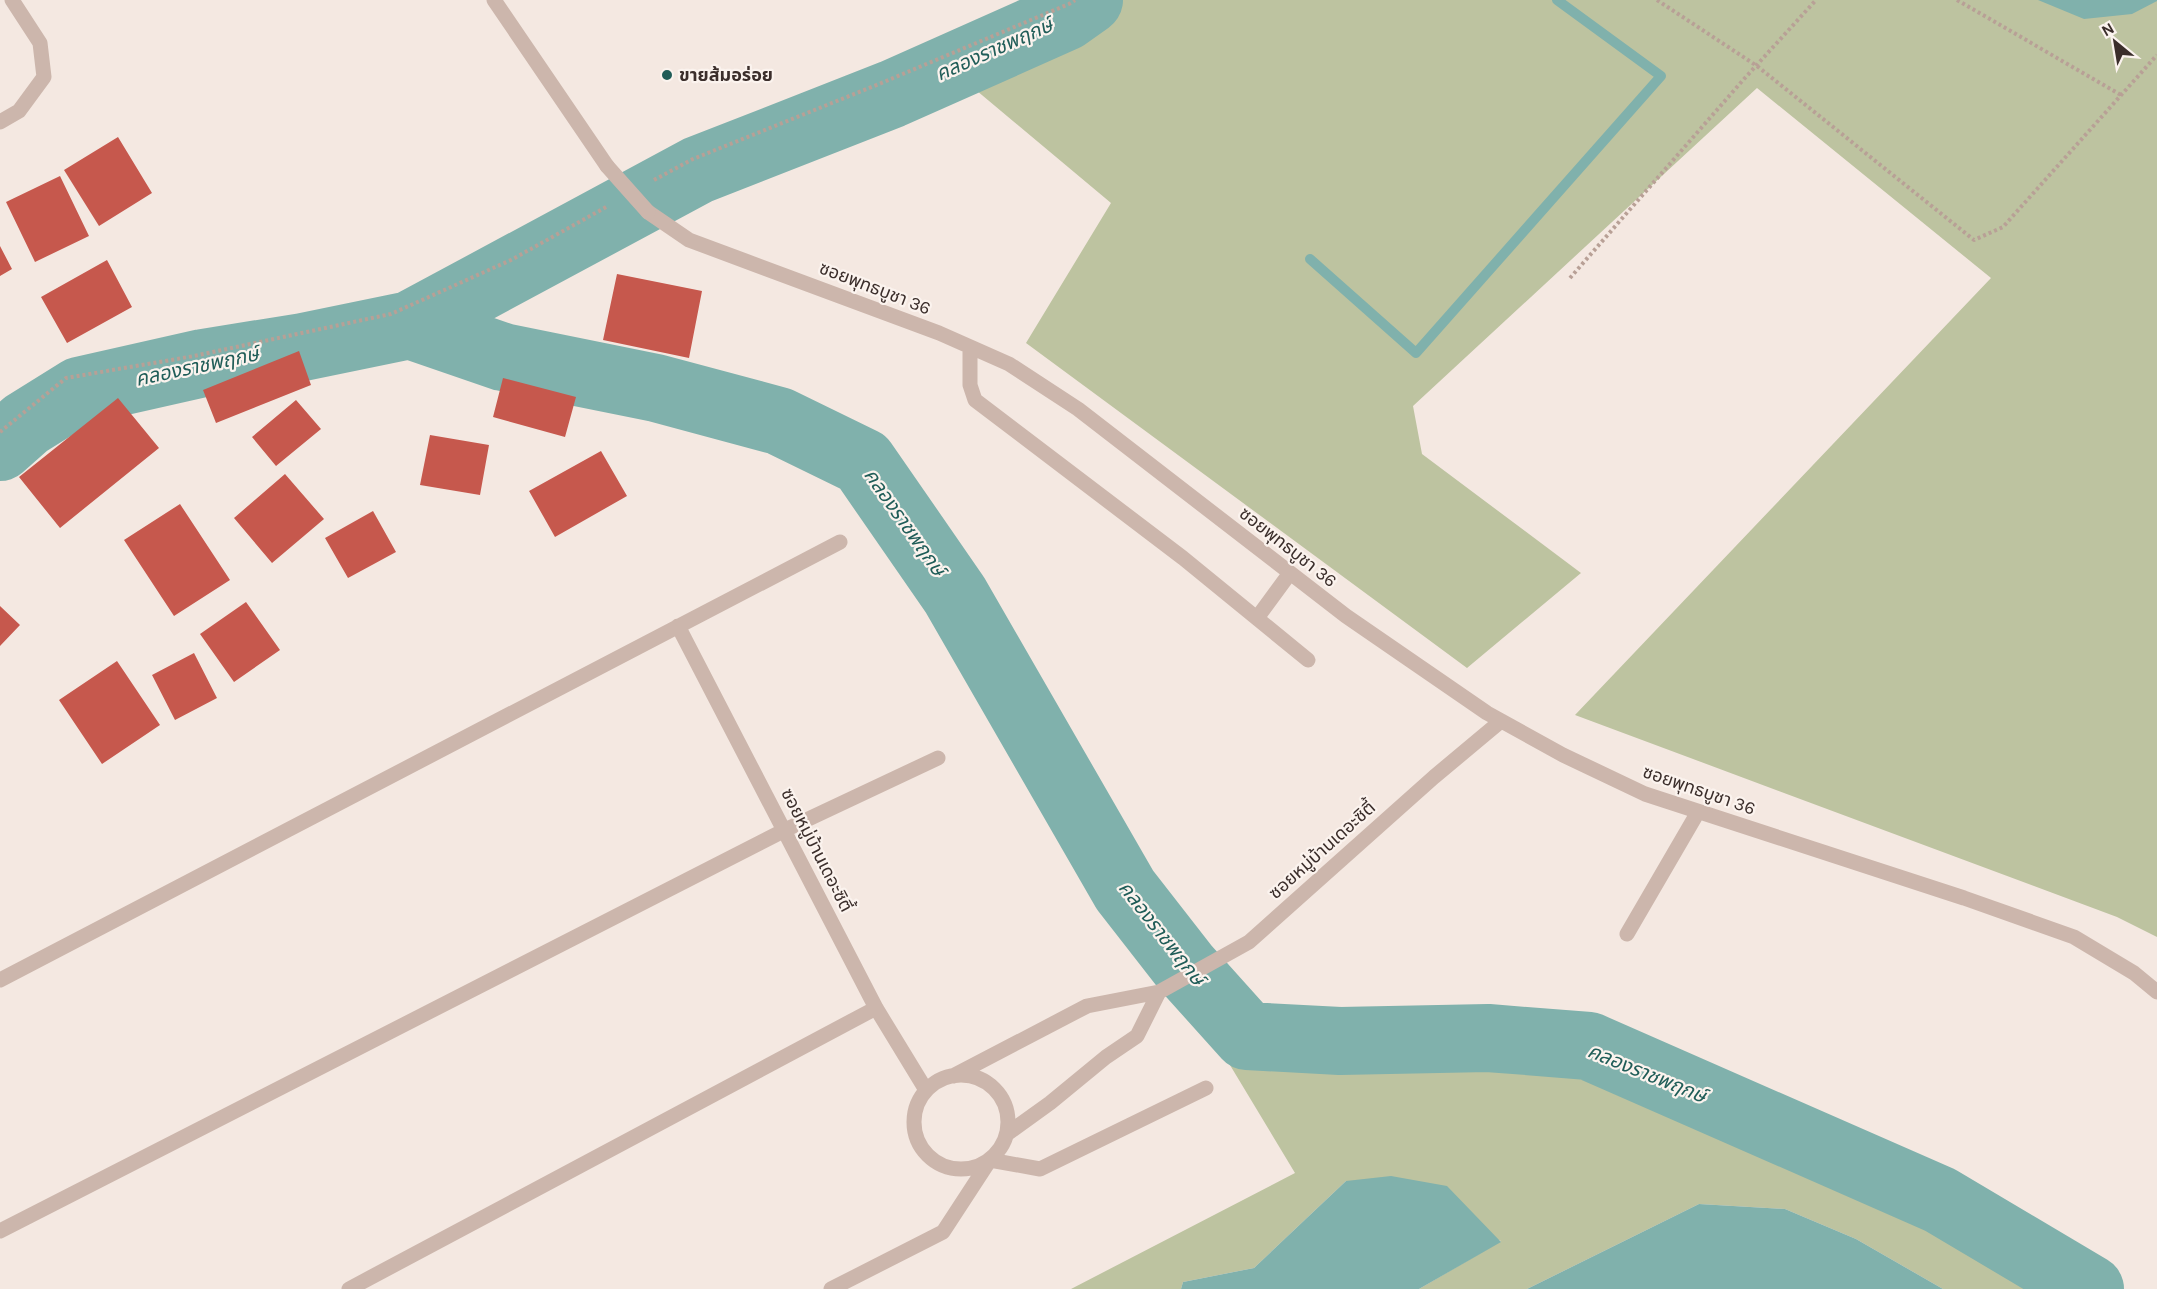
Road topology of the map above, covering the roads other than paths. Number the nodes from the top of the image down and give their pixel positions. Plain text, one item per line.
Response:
1 (12, 0) edge
2 (494, 0) edge
3 (0, 122) edge
4 (970, 346) junction
5 (840, 542) dead end
6 (1290, 573) junction
7 (1257, 618) junction
8 (678, 626) junction
9 (1308, 660) dead end
10 (1501, 721) junction
11 (938, 758) dead end
12 (1698, 812) junction
13 (785, 830) junction
14 (1627, 933) dead end
15 (0, 980) edge
16 (1159, 992) junction
17 (2157, 992) edge
18 (876, 1008) junction
19 (953, 1076) junction
20 (1206, 1088) dead end
21 (926, 1090) junction
22 (1007, 1134) junction
23 (990, 1160) junction
24 (0, 1231) edge
25 (349, 1289) edge
26 (831, 1289) edge

1 - 3 street
2 - 4 street, ซอยพุทธบูชา 36, bridge
4 - 6 street, ซอยพุทธบูชา 36
4 - 7 street
5 - 8 street
6 - 7 street
6 - 10 street, ซอยพุทธบูชา 36
7 - 9 street
8 - 13 street, ซอยหมู่บ้านเดอะซิตี้
8 - 15 street
10 - 12 street, ซอยพุทธบูชา 36
10 - 16 street, ซอยหมู่บ้านเดอะซิตี้
11 - 13 street
12 - 14 street
12 - 17 street, ซอยพุทธบูชา 36
13 - 18 street, ซอยหมู่บ้านเดอะซิตี้
13 - 24 street
16 - 19 street, ซอยหมู่บ้านเดอะซิตี้
16 - 22 street
18 - 21 street, ซอยหมู่บ้านเดอะซิตี้
18 - 25 street
19 - 21 street, ซอยหมู่บ้านเดอะซิตี้
19 - 22 street
20 - 23 street
21 - 23 street
22 - 23 street
23 - 26 street

